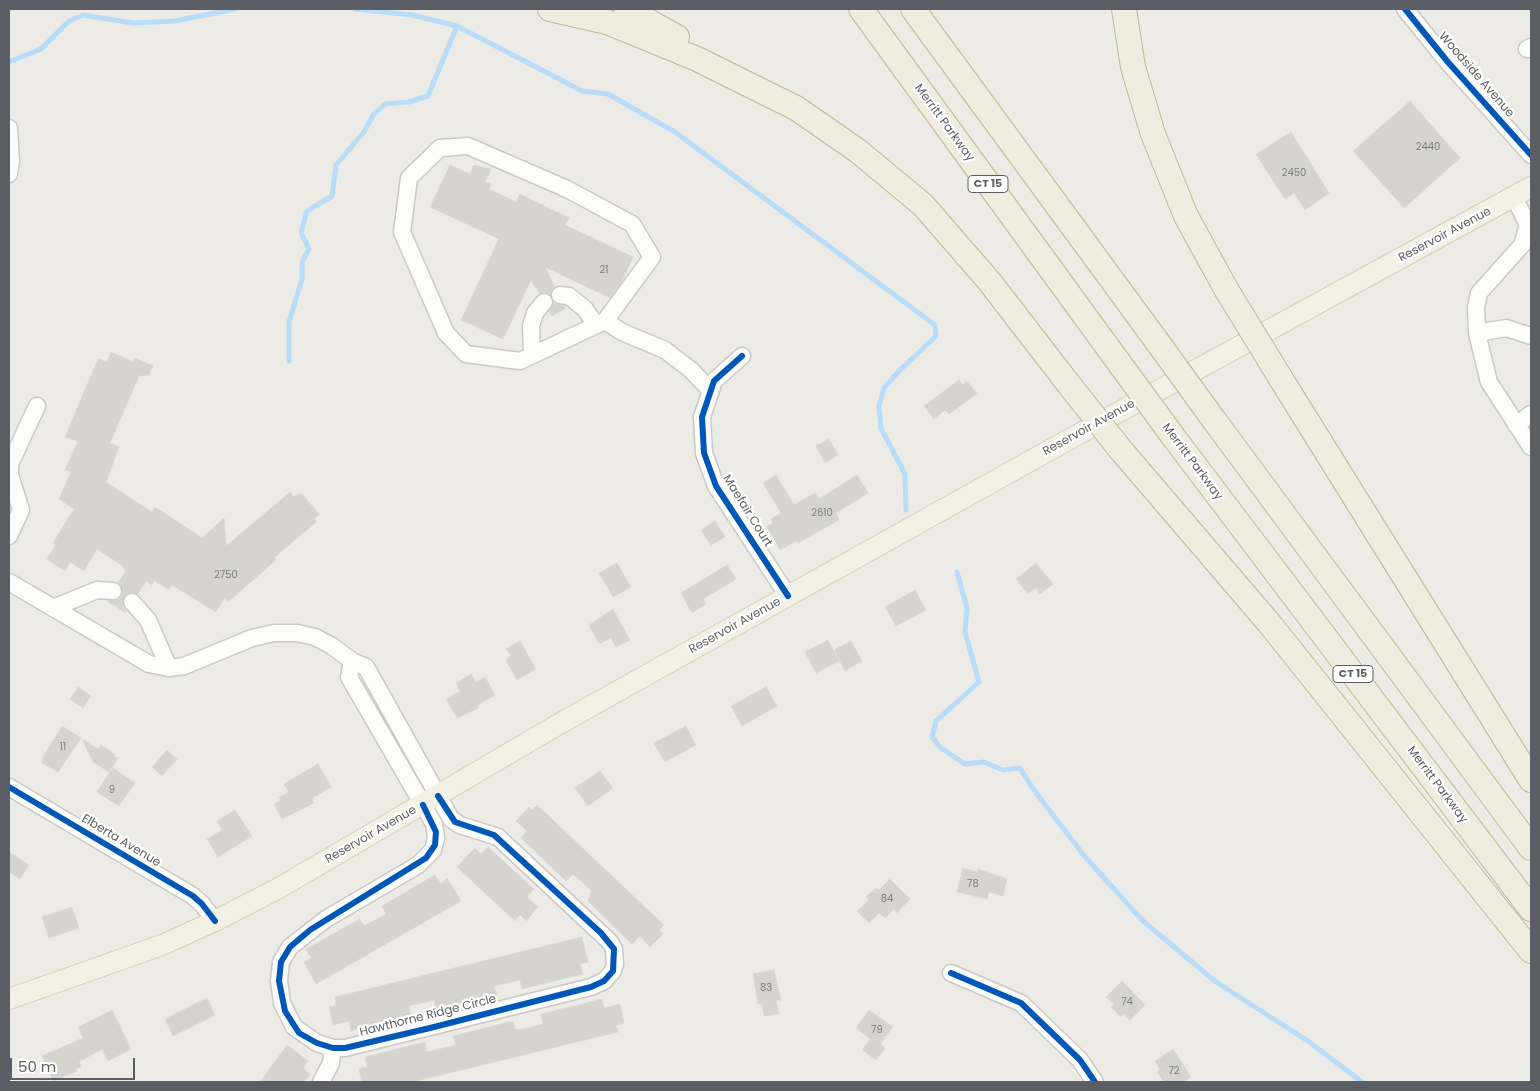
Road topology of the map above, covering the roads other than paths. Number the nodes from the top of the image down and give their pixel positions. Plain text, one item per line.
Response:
1 (550, 9) edge
2 (626, 9) edge
3 (860, 9) edge
4 (913, 9) edge
5 (1124, 9) edge
6 (1405, 9) edge
7 (796, 108) junction
8 (9, 128) edge
9 (1531, 155) edge
10 (9, 174) edge
11 (1523, 192) edge
12 (560, 295) dead end
13 (544, 302) dead end
14 (601, 323) junction
15 (1477, 333) junction
16 (1531, 336) edge
17 (532, 355) junction
18 (742, 356) dead end
19 (711, 391) junction
20 (37, 406) dead end
21 (1531, 414) edge
22 (1516, 425) junction
23 (1531, 447) edge
24 (9, 536) edge
25 (9, 582) edge
26 (113, 590) dead end
27 (788, 596) junction
28 (132, 602) dead end
29 (53, 608) junction
30 (170, 668) junction
31 (1531, 780) edge
32 (9, 787) edge
33 (430, 801) junction
34 (1531, 848) edge
35 (1531, 909) edge
36 (215, 921) junction
37 (1531, 951) edge
38 (951, 973) dead end
39 (9, 999) edge
40 (333, 1048) junction
41 (321, 1082) edge
42 (1095, 1082) edge

1 - 7 highway
2 - 7 highway
3 - 35 highway, Merritt Parkway / CT 15, bridge
4 - 34 highway, bridge
5 - 31 highway, bridge
6 - 9 street, Woodside Avenue
7 - 37 highway, bridge
8 - 10 street
11 - 15 street
11 - 27 main road, Reservoir Avenue
12 - 14 street
13 - 17 street
14 - 17 street
14 - 17 street
14 - 19 street
15 - 16 street
15 - 22 street
18 - 19 street, Maefair Court
19 - 27 street, Maefair Court
20 - 24 street
21 - 22 street
22 - 23 street
25 - 29 street
26 - 29 street
27 - 33 main road, Reservoir Avenue
28 - 30 street
29 - 30 street
30 - 33 street
32 - 36 street, Elberta Avenue
33 - 36 main road, Reservoir Avenue
33 - 40 street, Hawthorne Ridge Circle
33 - 40 street, Hawthorne Ridge Circle
36 - 39 main road, Reservoir Avenue
38 - 42 street
40 - 41 street

